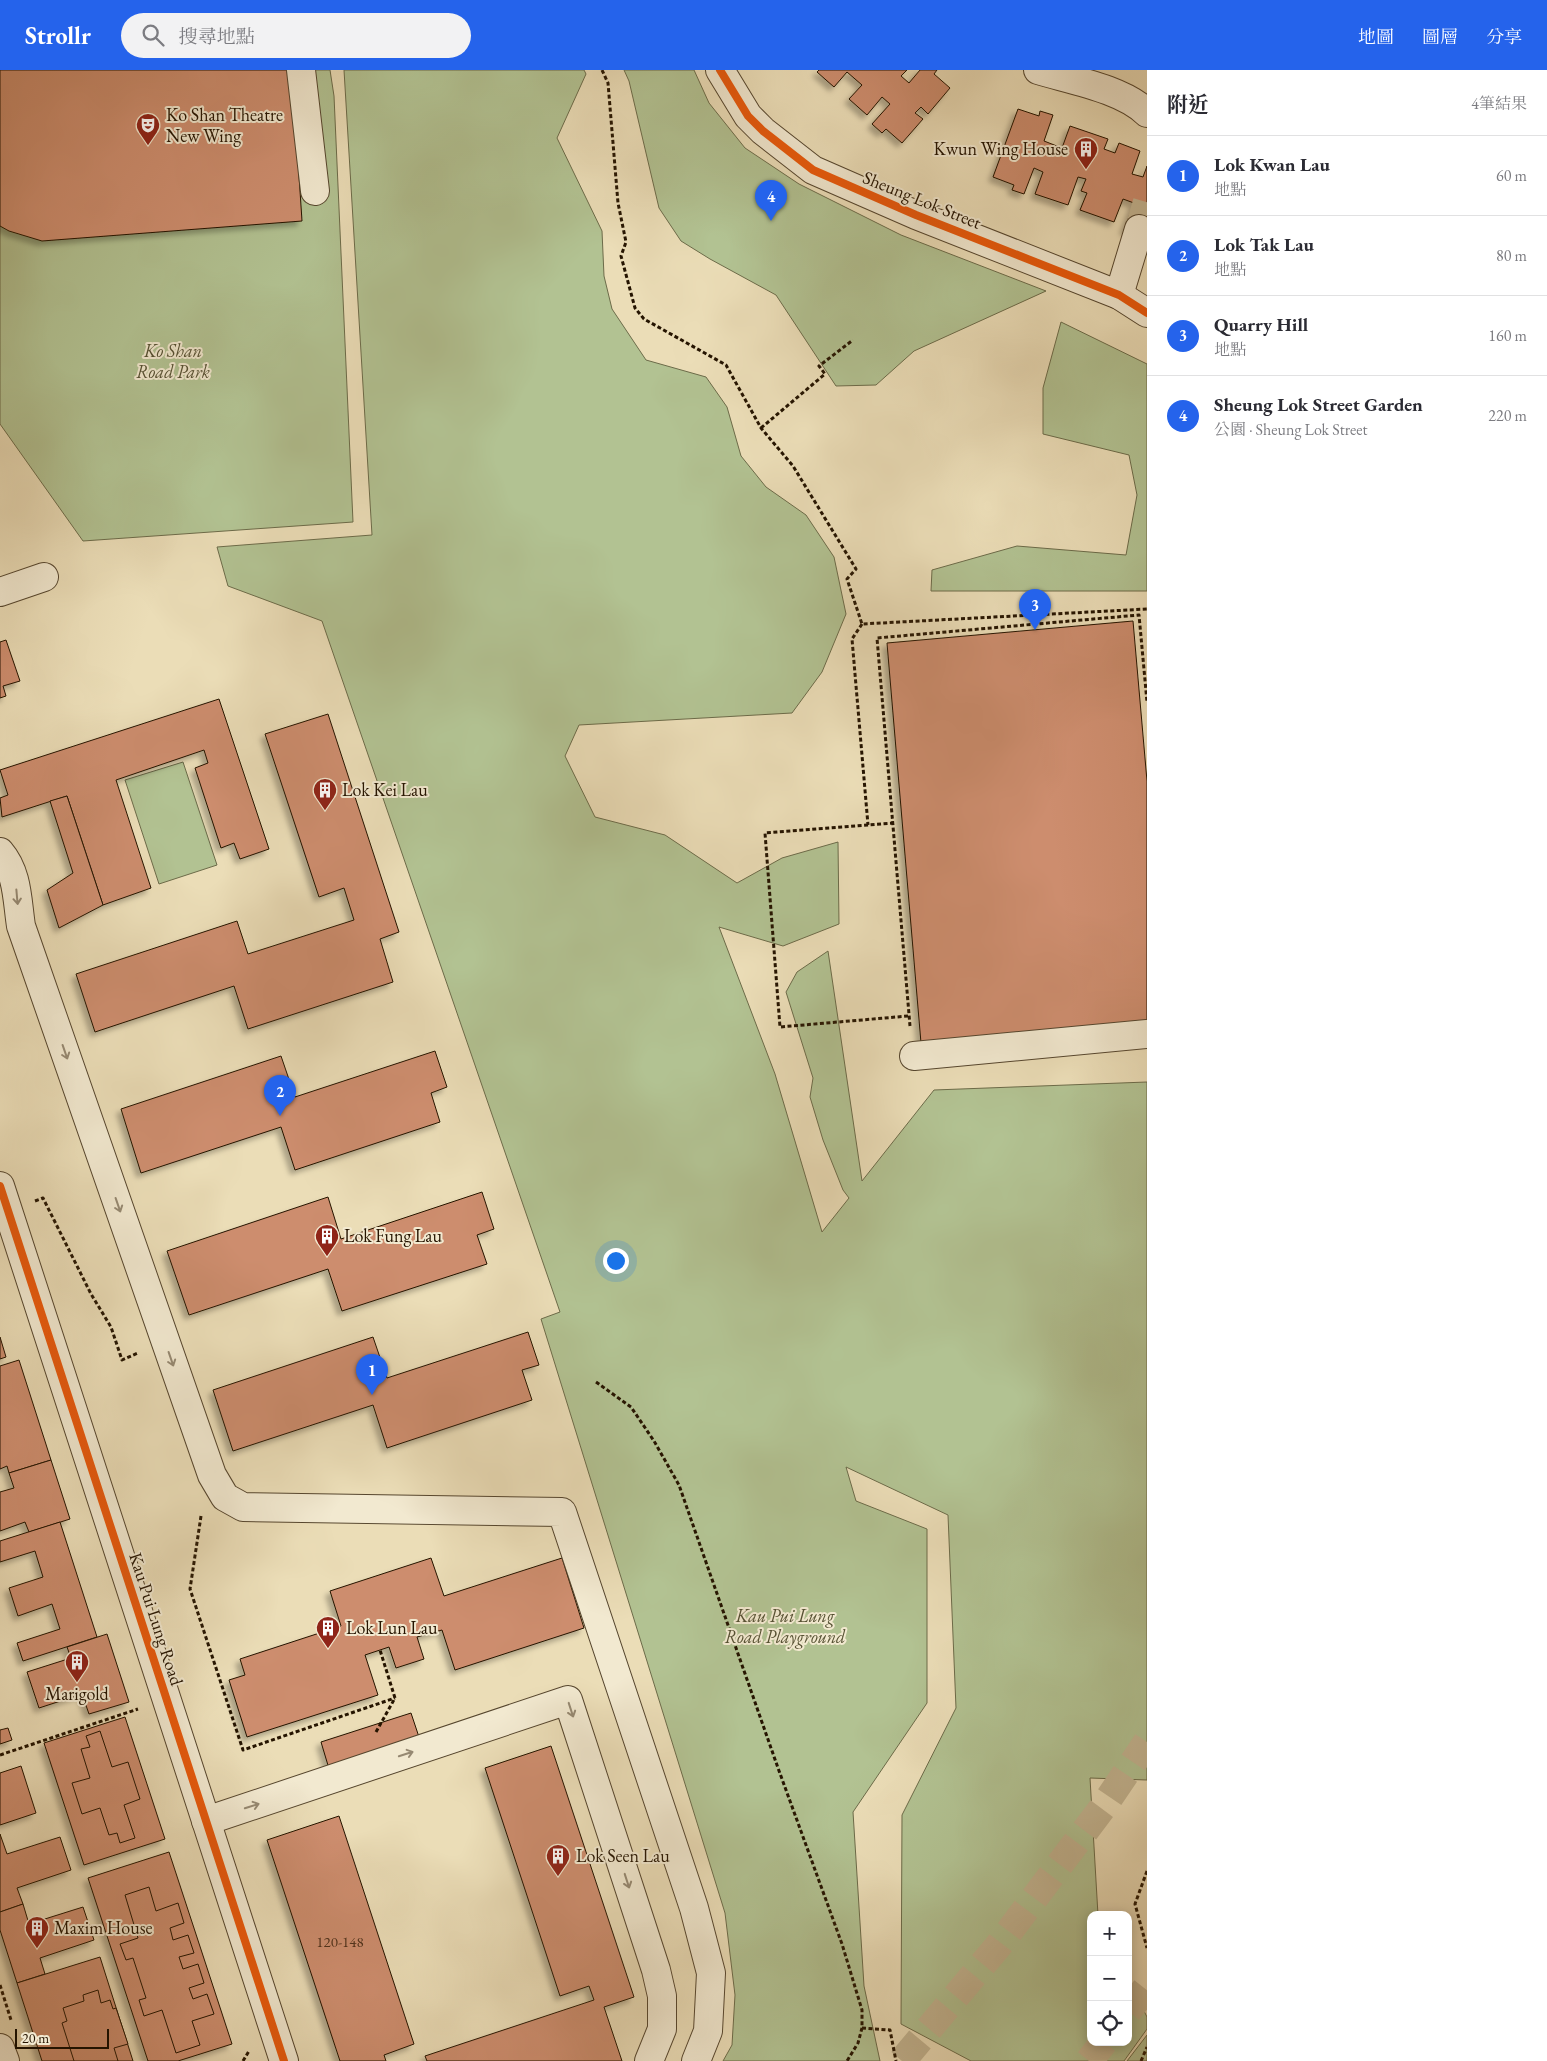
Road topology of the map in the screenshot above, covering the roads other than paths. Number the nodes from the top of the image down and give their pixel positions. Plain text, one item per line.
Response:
1 (301, 70) edge
2 (720, 70) edge
3 (1038, 70) edge
4 (1147, 113) edge
5 (315, 191) dead end
6 (1139, 229) tunnel mouth
7 (1119, 294) junction
8 (1147, 313) edge
9 (44, 577) dead end
10 (0, 592) edge
11 (0, 852) edge
12 (1147, 1034) edge
13 (914, 1056) road end
14 (0, 1186) edge
15 (10, 1253) edge
16 (206, 1821) junction
17 (0, 2048) edge
18 (4, 2061) edge
19 (284, 2061) edge
20 (649, 2061) edge
21 (696, 2061) edge

1 - 5 street
2 - 7 street, Sheung Lok Street
3 - 4 street
6 - 7 street
7 - 8 street, Sheung Lok Street
9 - 10 street
11 -> 21 street
12 - 13 street
14 - 15 street, Kau Pui Lung Road
15 - 16 street, Kau Pui Lung Road
16 - 19 street, Kau Pui Lung Road
16 -> 20 street
17 - 18 street

